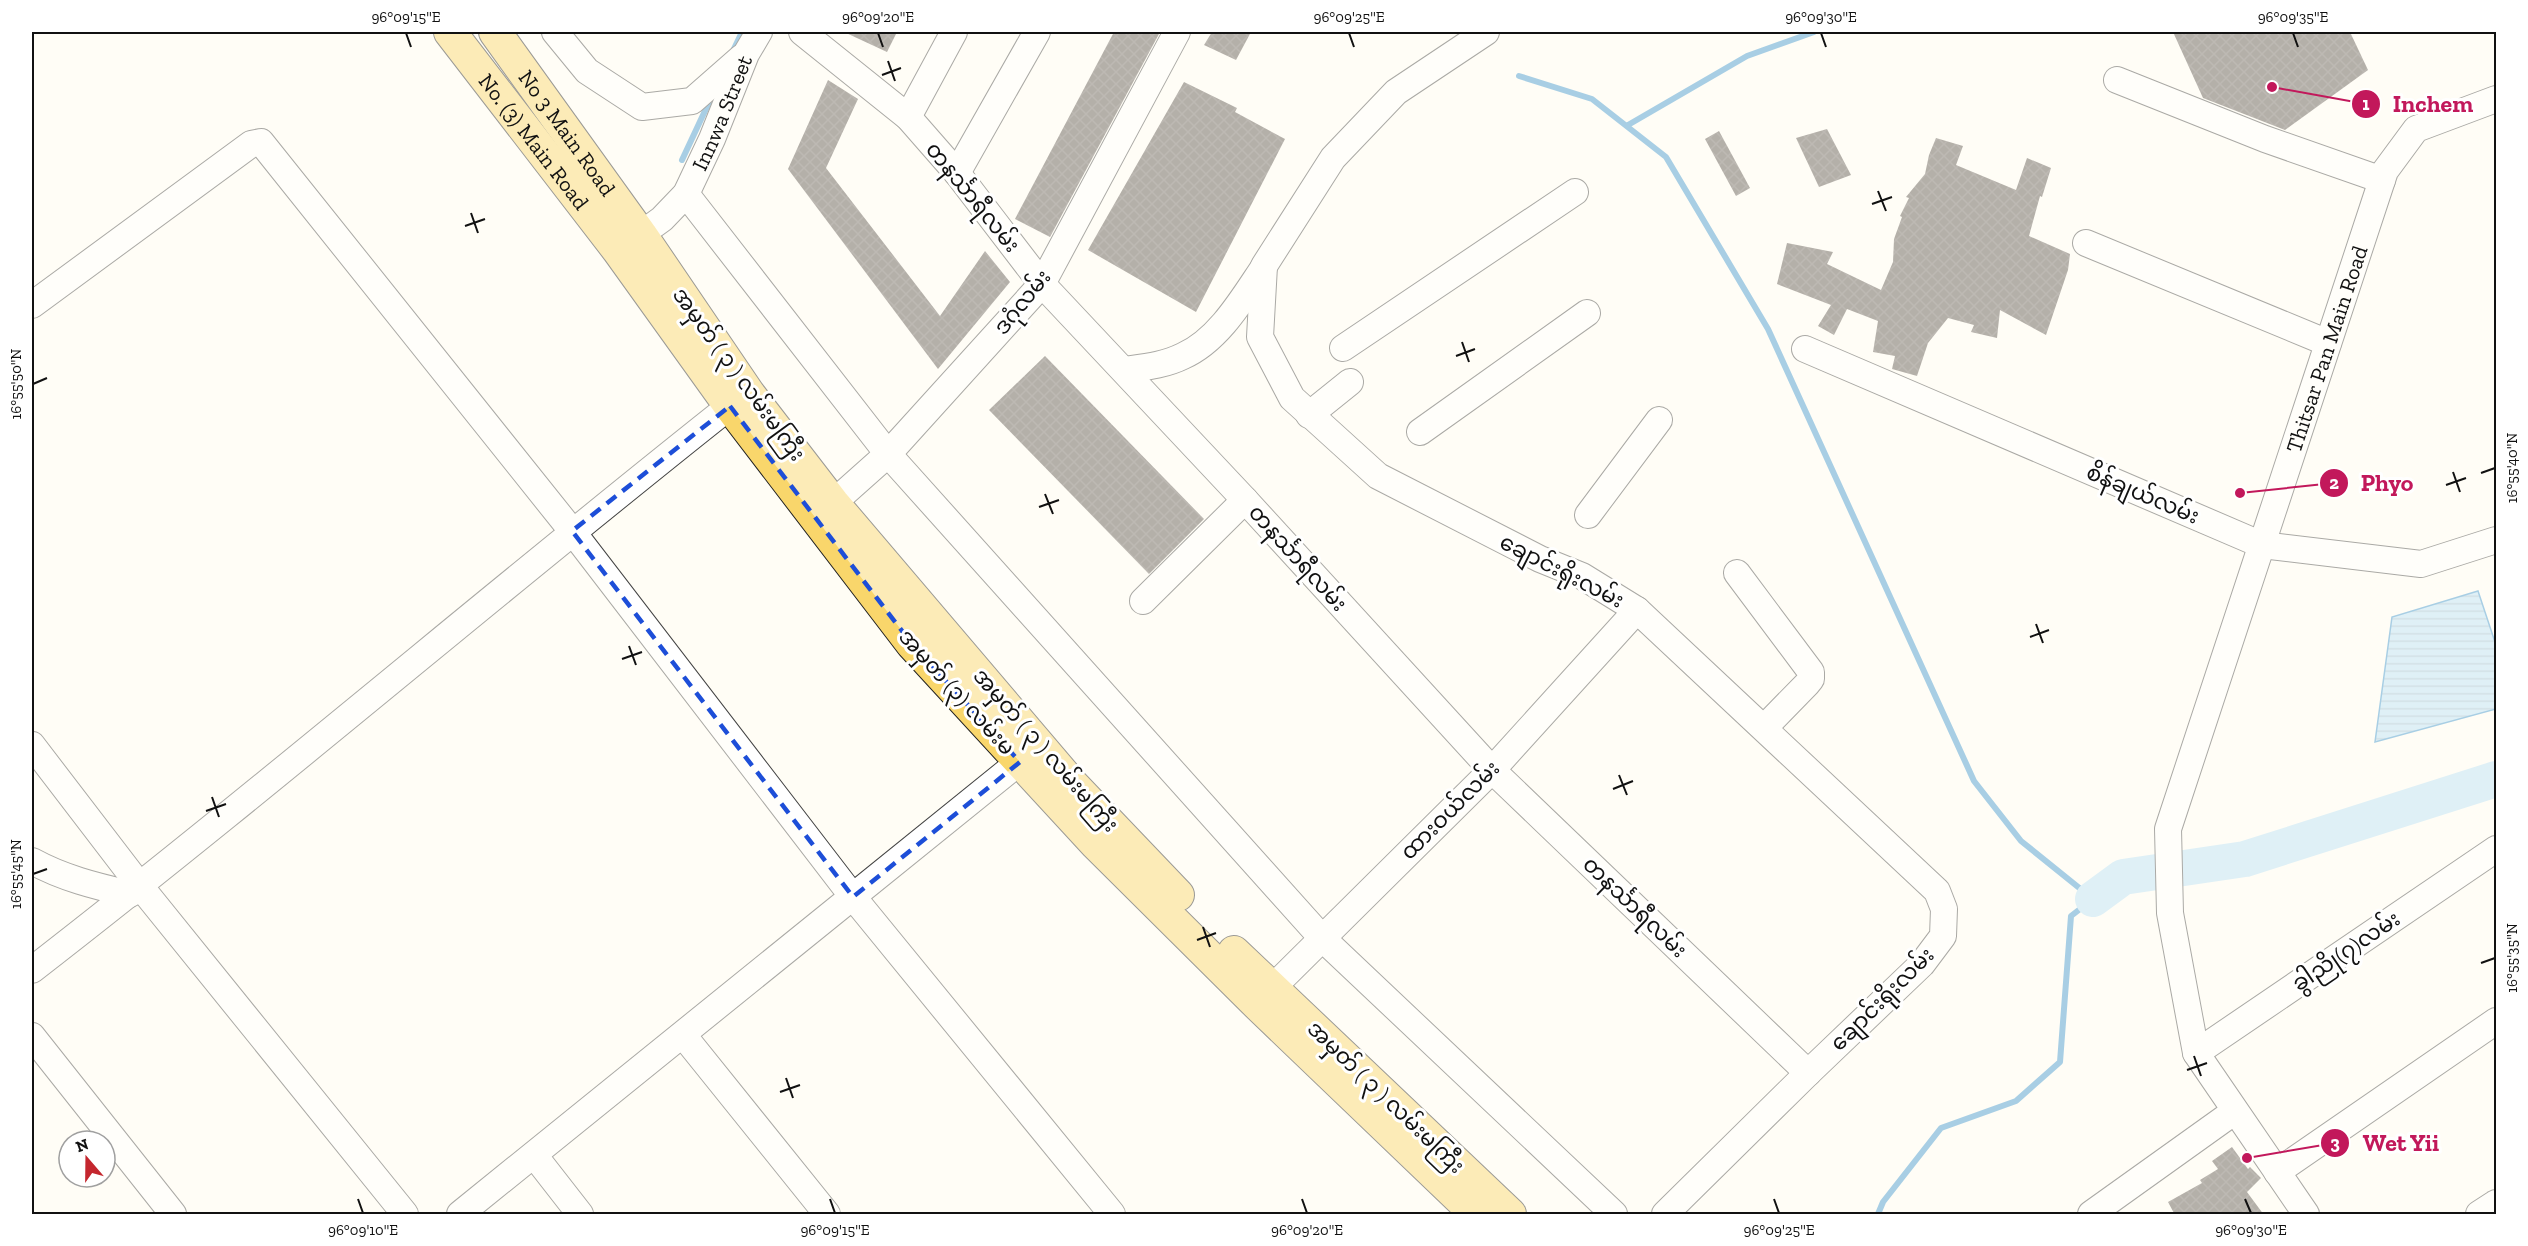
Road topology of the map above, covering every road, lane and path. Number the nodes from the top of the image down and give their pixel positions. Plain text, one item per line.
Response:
1 (450, 32) edge
2 (495, 32) edge
3 (555, 32) edge
4 (759, 32) edge
5 (802, 32) edge
6 (954, 32) edge
7 (1037, 32) edge
8 (1177, 32) edge
9 (1486, 32) edge
10 (746, 54) junction
11 (2117, 80) dead end
12 (2496, 99) edge
13 (908, 117) junction
14 (957, 173) junction
15 (2382, 180) junction
16 (1575, 192) dead end
17 (686, 194) junction
18 (630, 242) junction
19 (2086, 243) dead end
20 (1264, 266) junction
21 (1042, 284) junction
22 (32, 305) edge
23 (1587, 314) dead end
24 (2328, 343) junction
25 (1343, 348) dead end
26 (1805, 349) dead end
27 (1124, 370) junction
28 (1350, 382) dead end
29 (740, 400) junction
30 (1309, 415) junction
31 (1659, 420) dead end
32 (1420, 432) dead end
33 (888, 454) junction
34 (1245, 500) junction
35 (833, 503) junction
36 (1588, 515) dead end
37 (572, 531) junction
38 (2496, 540) edge
39 (2262, 545) junction
40 (1737, 573) dead end
41 (1143, 601) dead end
42 (1637, 610) junction
43 (1764, 728) junction
44 (32, 745) edge
45 (1030, 754) junction
46 (1492, 770) junction
47 (2496, 849) edge
48 (32, 861) edge
49 (135, 890) junction
50 (853, 897) junction
51 (1322, 938) junction
52 (32, 970) edge
53 (1264, 996) junction
54 (2496, 1021) edge
55 (682, 1035) junction
56 (32, 1036) edge
57 (2196, 1053) junction
58 (1808, 1072) junction
59 (2235, 1111) junction
60 (534, 1155) junction
61 (2277, 1172) junction
62 (2496, 1203) edge
63 (173, 1215) edge
64 (405, 1215) edge
65 (460, 1215) edge
66 (580, 1215) edge
67 (827, 1215) edge
68 (1112, 1215) edge
69 (1476, 1215) edge
70 (1510, 1215) edge
71 (1614, 1215) edge
72 (1665, 1215) edge
73 (2091, 1215) edge
74 (2306, 1215) edge
75 (2479, 1215) edge

1 - 18 main road, No. (3) Main Road
2 - 18 main road, No 3 Main Road
3 - 10 street
4 - 10 street, Innwa Street
5 - 13 street, တနင်္သာရီလမ်း
6 - 13 street
7 - 14 street
8 - 21 street, ဒဂုံလမ်း
9 - 20 street, ချောင်းရိုးလမ်း
10 - 17 street, Innwa Street
11 - 15 street
12 - 15 street, Thitsar Pan Main Road
13 - 14 street, တနင်္သာရီလမ်း
14 - 21 street, တနင်္သာရီလမ်း
15 - 24 street, Thitsar Pan Main Road
16 - 25 street
17 - 18 street, Innwa Street
17 - 33 street
18 - 29 main road, အမှတ် ( ၃ ) လမ်းမကြီး
19 - 24 street
20 - 27 street
20 - 30 street, ချောင်းရိုးလမ်း
21 - 27 street, တနင်္သာရီလမ်း
21 - 33 street, ဒဂုံလမ်း
22 - 37 street
23 - 32 street
24 - 39 street, Thitsar Pan Main Road
26 - 39 street, စိန်ချယ်လမ်း
27 - 34 street, တနင်္သာရီလမ်း
28 - 30 street
29 - 35 main road, အမှတ် ( ၃ ) လမ်းမကြီး
29 - 37 street
29 - 45 main road, အမှတ် (၃) လမ်းမ
30 - 42 street, ချောင်းရိုးလမ်း
31 - 36 street
33 - 35 street, ဒဂုံလမ်း
33 - 51 street
34 - 41 street
34 - 46 street, တနင်္သာရီလမ်း
35 - 45 main road, အမှတ် ( ၃ ) လမ်းမကြီး
37 - 49 street
37 - 50 street
38 - 39 street, စိန်ချယ်လမ်း
39 - 57 street, Thitsar Pan Main Road
40 - 43 street
42 - 43 street, ချောင်းရိုးလမ်း
42 - 46 street, ထားဝယ်လမ်း
43 - 58 street, ချောင်းရိုးလမ်း
44 - 49 street
45 - 50 street
45 - 53 main road, အမှတ် ( ၃ ) လမ်းမကြီး
46 - 51 street, ထားဝယ်လမ်း
46 - 58 street, တနင်္သာရီလမ်း
47 - 57 street, ခွါညို(၇)လမ်း
48 - 49 street
49 - 52 street
49 - 64 street
50 - 55 street
50 - 68 street
51 - 53 street, ထားဝယ်လမ်း
51 - 71 street
53 - 69 main road
53 - 70 main road, အမှတ် ( ၃ ) လမ်းမကြီး
54 - 61 street
55 - 60 street
55 - 67 street
56 - 63 street
57 - 59 street
58 - 72 street, ချောင်းရိုးလမ်း
59 - 61 street
59 - 73 street
60 - 65 street
60 - 66 street
61 - 74 street
62 - 75 street

